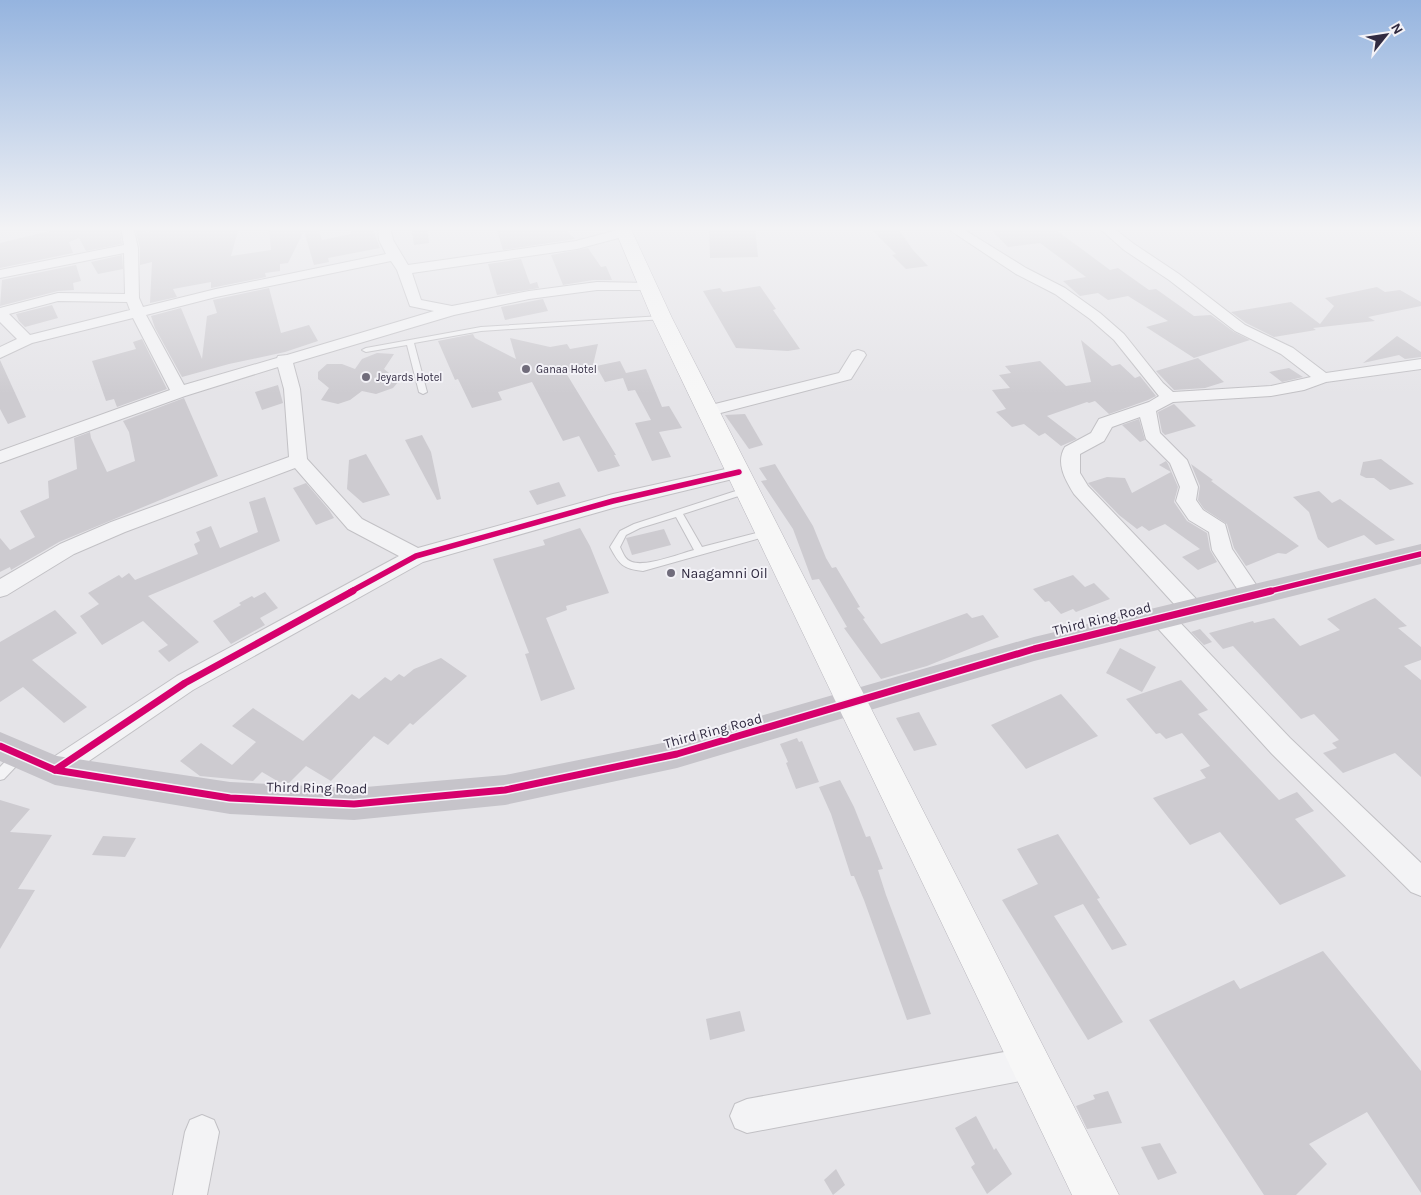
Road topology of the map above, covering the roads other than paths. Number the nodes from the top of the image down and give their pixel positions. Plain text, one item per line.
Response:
1 (132, 283) edge
2 (269, 283) edge
3 (408, 283) edge
4 (647, 283) edge
5 (1044, 283) edge
6 (1181, 283) edge
7 (649, 286) junction
8 (132, 298) junction
9 (415, 302) junction
10 (451, 311) junction
11 (0, 313) edge
12 (138, 314) junction
13 (662, 318) junction
14 (403, 324) junction
15 (28, 340) junction
16 (410, 340) junction
17 (366, 350) dead end
18 (0, 353) edge
19 (858, 355) dead end
20 (284, 359) junction
21 (1421, 364) edge
22 (1323, 378) junction
23 (180, 392) junction
24 (423, 392) dead end
25 (1169, 397) junction
26 (1147, 409) junction
27 (708, 411) junction
28 (0, 457) edge
29 (298, 460) junction
30 (743, 481) junction
31 (678, 513) junction
32 (769, 533) junction
33 (700, 552) junction
34 (1421, 554) edge
35 (416, 556) junction
36 (0, 589) edge
37 (1252, 595) junction
38 (1193, 610) junction
39 (1161, 617) junction
40 (853, 704) junction
41 (6, 758) edge
42 (55, 770) junction
43 (1421, 882) edge
44 (1031, 1063) junction
45 (746, 1116) dead end
46 (202, 1132) dead end
47 (190, 1195) edge
48 (1096, 1195) edge

1 - 8 street
2 - 12 street
3 - 9 street
4 - 7 highway
5 - 25 street
6 - 22 street
7 - 10 street
7 - 13 highway
8 - 11 street
8 - 12 street
9 - 10 street
9 - 14 street
10 - 14 street
11 - 15 street
12 - 15 street
12 - 23 street
13 - 16 lane
13 - 27 highway
14 - 20 street
15 - 18 street
16 - 17 lane
16 - 24 lane
19 - 27 street
20 - 23 street
20 - 29 street
21 - 22 street
22 - 25 street
23 - 28 street
25 - 26 street
26 - 37 street
26 - 38 street
27 - 30 highway
29 - 35 street
29 - 36 street
30 - 31 lane
30 - 32 highway
30 - 35 street
31 - 33 lane
31 - 33 lane
32 - 33 lane
32 - 40 highway
34 - 37 street, Third Ring Road
35 - 42 street
37 - 38 street, Third Ring Road
38 - 39 street, Third Ring Road
39 - 40 street, Third Ring Road
39 - 43 street
40 - 42 street, Third Ring Road
40 - 44 highway
41 - 42 street, Third Ring Road
44 - 45 street
44 - 48 highway
46 - 47 street

